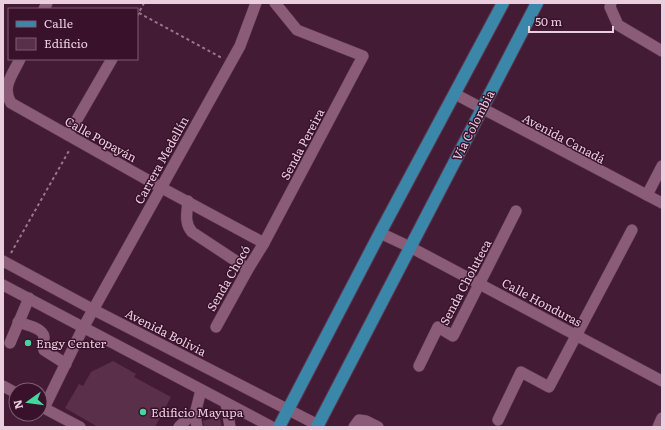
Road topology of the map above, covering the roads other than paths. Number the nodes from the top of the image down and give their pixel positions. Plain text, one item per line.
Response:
1 (256, 3) edge
2 (275, 3) edge
3 (503, 3) edge
4 (537, 3) edge
5 (611, 5) edge
6 (662, 51) edge
7 (20, 60) edge
8 (111, 60) edge
9 (455, 94) junction
10 (482, 109) junction
11 (72, 137) junction
12 (662, 166) edge
13 (160, 187) junction
14 (647, 195) junction
15 (188, 201) junction
16 (662, 203) edge
17 (516, 211) dead end
18 (632, 230) dead end
19 (380, 233) junction
20 (264, 243) junction
21 (410, 247) junction
22 (4, 262) edge
23 (248, 269) junction
24 (480, 284) junction
25 (4, 289) edge
26 (29, 298) junction
27 (94, 310) junction
28 (18, 322) junction
29 (216, 327) dead end
30 (83, 328) junction
31 (576, 335) junction
32 (10, 343) dead end
33 (66, 364) junction
34 (419, 366) dead end
35 (662, 380) edge
36 (201, 390) junction
37 (48, 396) edge
38 (226, 403) junction
39 (287, 409) junction
40 (48, 410) edge
41 (195, 414) junction
42 (662, 418) edge
43 (498, 420) dead end
44 (357, 424) edge
45 (317, 426) edge
46 (80, 427) edge
47 (179, 427) edge
48 (197, 427) edge
49 (230, 427) edge
50 (272, 427) edge
51 (279, 427) edge
52 (378, 427) edge
53 (658, 427) edge

1 - 13 street, Carrera Medellín
2 - 20 street, Senda Pereira
3 - 9 main road
4 - 10 main road, Vía Colombia
5 - 6 street
7 - 11 street, Calle Popayán
8 - 11 street
9 - 10 street, Avenida Canadá
9 - 19 main road
10 - 14 street, Avenida Canadá
10 - 21 main road, Vía Colombia
11 - 13 street, Calle Popayán
12 - 14 street
13 - 15 street, Calle Popayán
13 - 27 street, Carrera Medellín
14 - 16 street, Avenida Canadá
15 - 20 street, Calle Popayán
15 - 23 street
17 - 24 street, Senda Choluteca
18 - 31 street
19 - 21 street
19 - 39 main road
20 - 23 street, Senda Chocó
21 - 24 street, Calle Honduras
21 - 45 main road, Vía Colombia
22 - 27 street, Avenida Bolivia
23 - 29 street, Senda Chocó
24 - 31 street, Calle Honduras
24 - 34 street, Senda Choluteca
25 - 26 street
26 - 28 street
26 - 30 street
27 - 30 street, Carrera Medellín
27 - 39 street, Avenida Bolivia
28 - 32 street
28 - 33 street
30 - 33 street, Carrera Medellín
30 - 36 street
31 - 35 street, Calle Honduras
31 - 43 street
33 - 37 street, Carrera Medellín
36 - 38 street
36 - 41 street
38 - 49 street
38 - 50 street
39 - 45 street, Avenida Bolivia
39 - 51 main road
40 - 46 street
41 - 47 street
41 - 48 street
42 - 53 street
44 - 52 street

